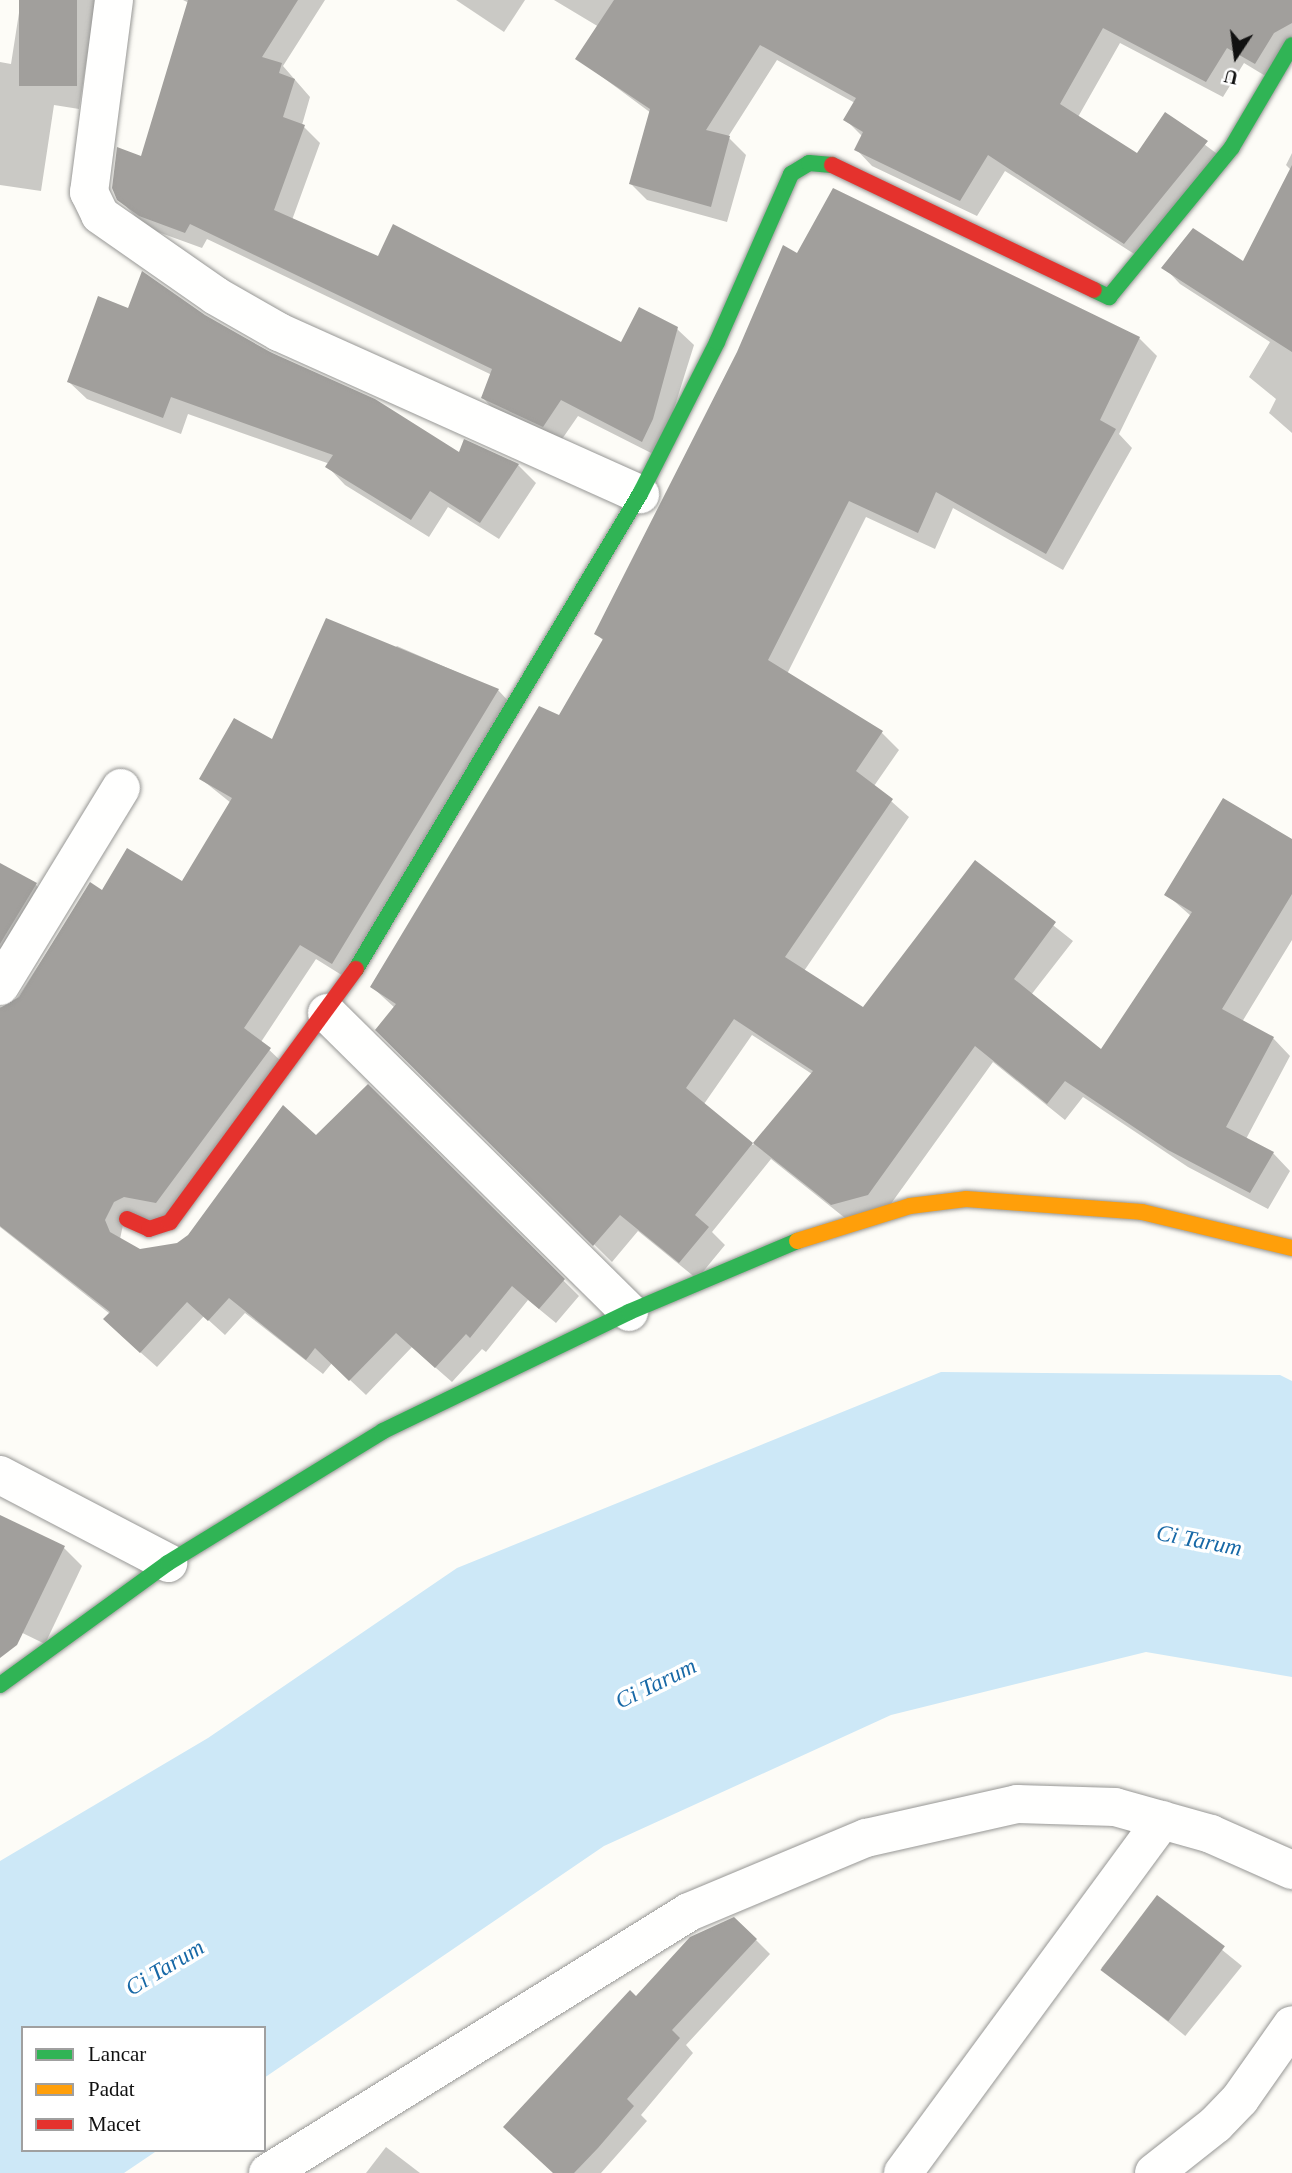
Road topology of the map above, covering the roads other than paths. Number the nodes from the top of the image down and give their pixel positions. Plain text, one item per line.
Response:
1 (114, 0) edge
2 (1292, 45) edge
3 (640, 495) junction
4 (121, 788) dead end
5 (0, 986) edge
6 (327, 1013) junction
7 (127, 1219) dead end
8 (1292, 1248) edge
9 (629, 1311) junction
10 (0, 1475) edge
11 (168, 1563) junction
12 (0, 1685) edge
13 (1162, 1820) junction
14 (1292, 1870) edge
15 (1292, 2025) edge
16 (268, 2173) edge
17 (904, 2173) edge
18 (1154, 2173) edge

1 - 3 street
2 - 3 street
3 - 6 street
4 - 5 street
6 - 7 street
6 - 9 street
8 - 9 street
9 - 11 street
10 - 11 street
11 - 12 street
13 - 14 street
13 - 16 street
13 - 17 street
15 - 18 street

